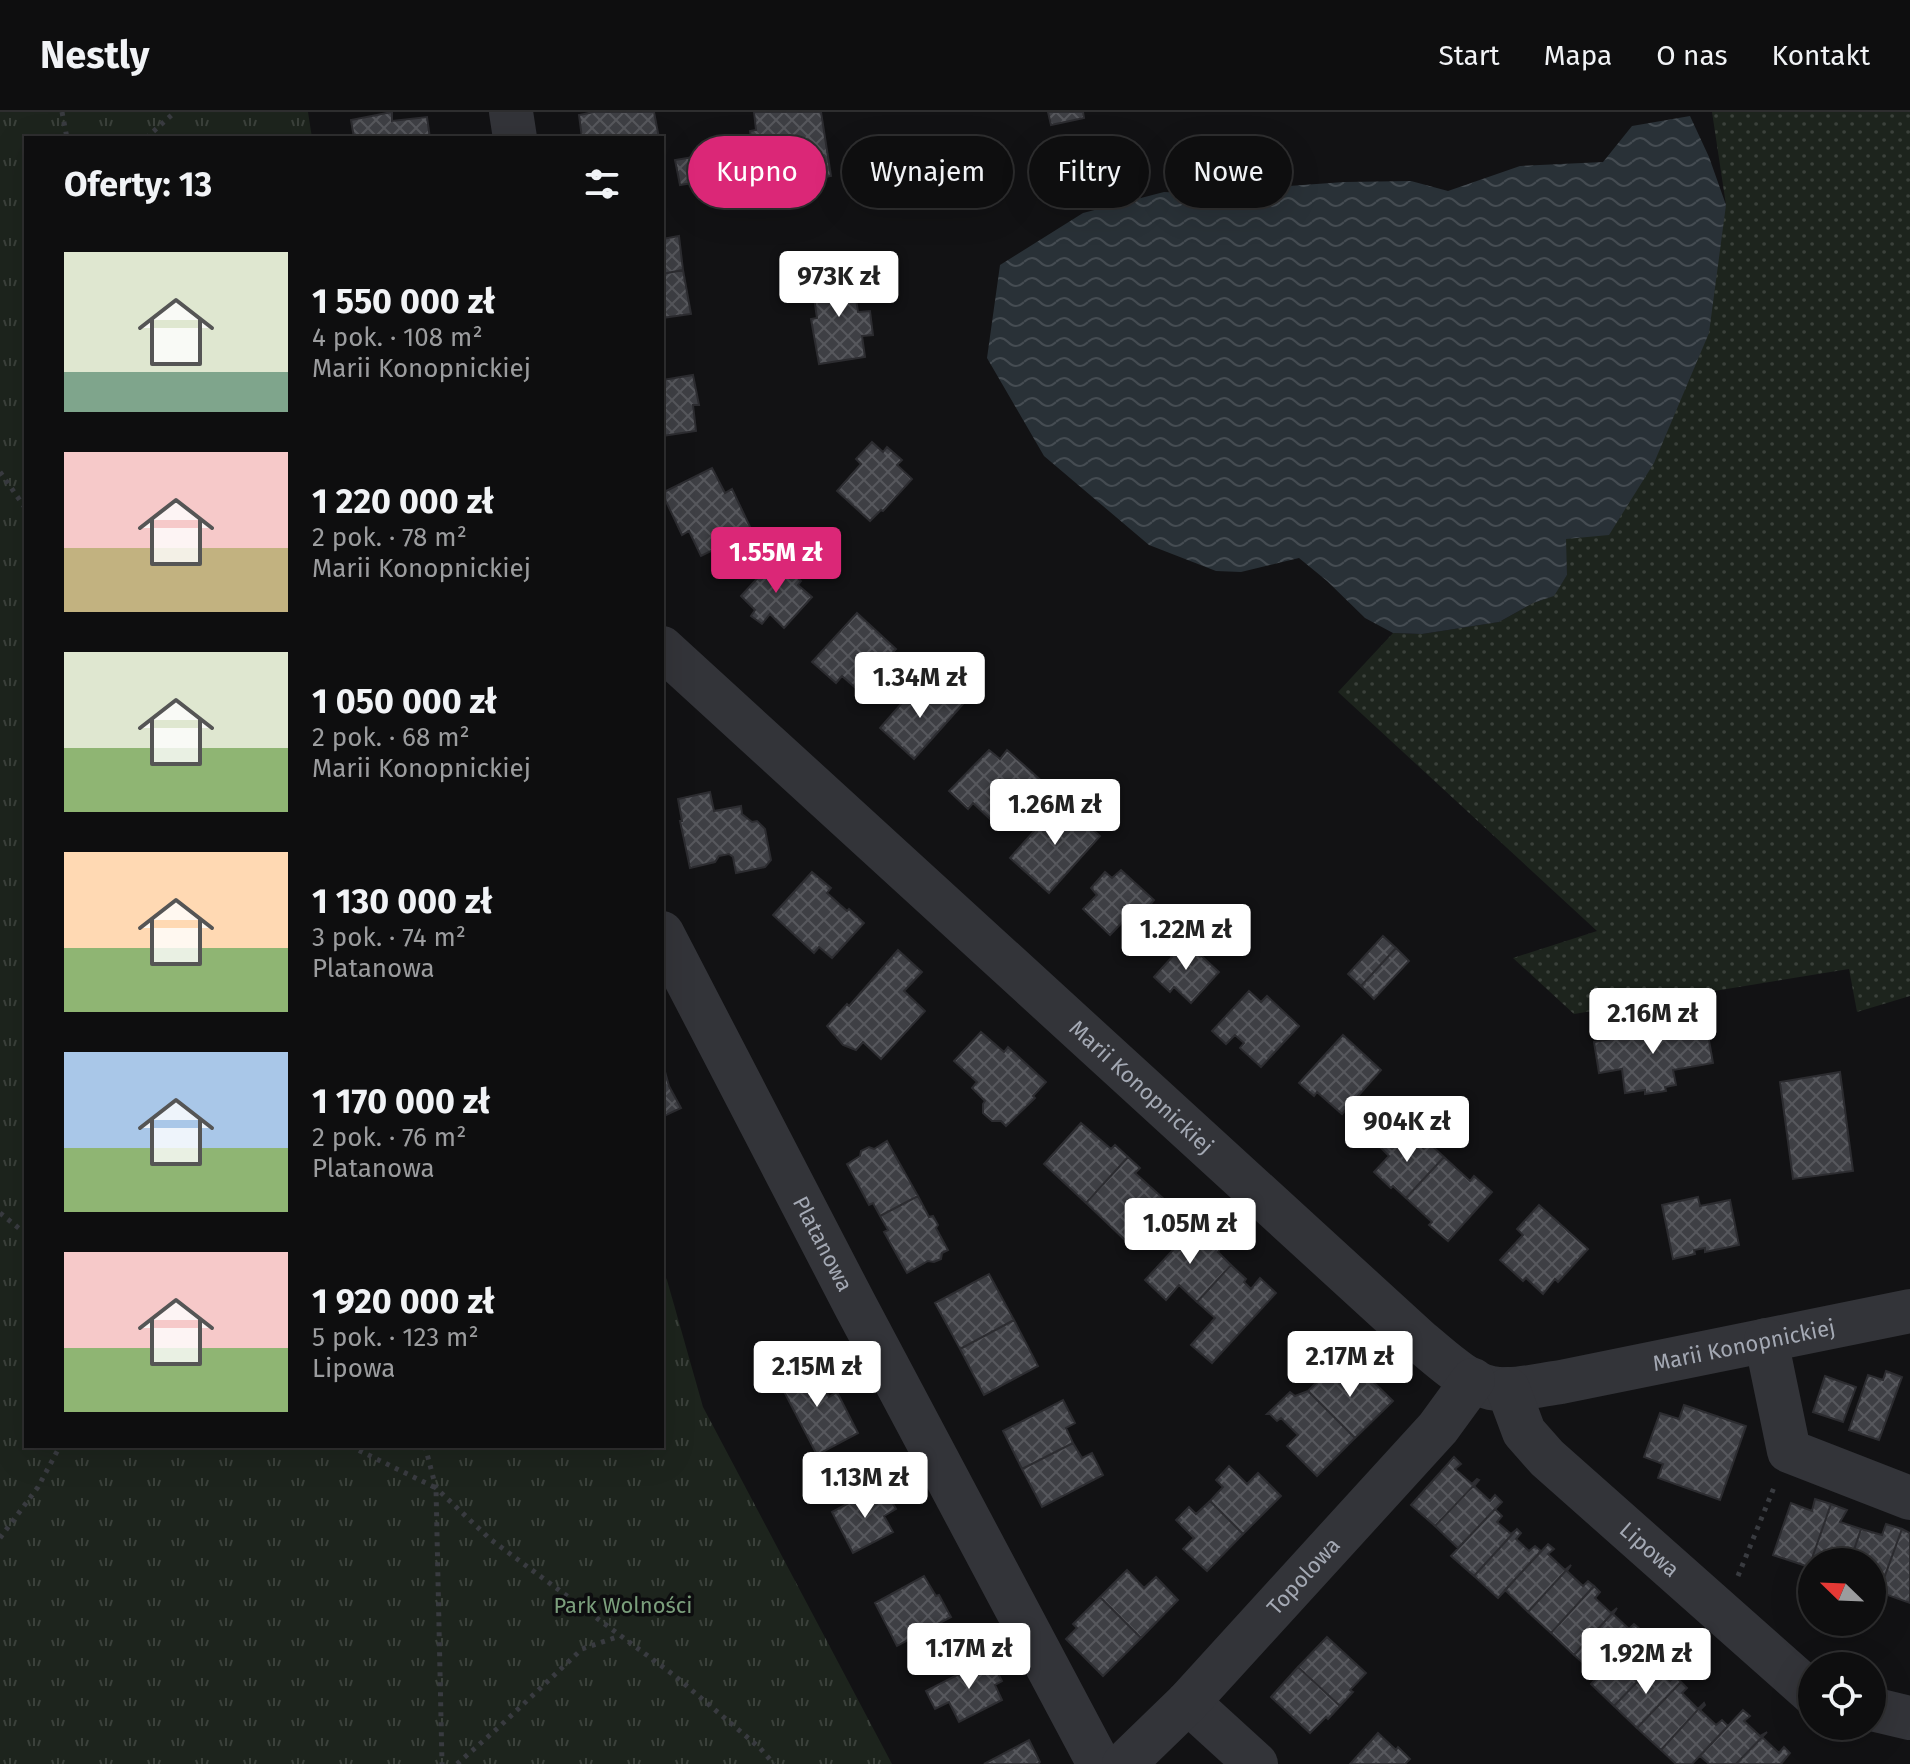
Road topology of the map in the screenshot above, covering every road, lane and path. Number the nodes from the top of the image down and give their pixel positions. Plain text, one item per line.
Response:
1 (62, 112) edge
2 (175, 112) edge
3 (511, 112) edge
4 (67, 136) edge
5 (148, 136) edge
6 (515, 136) edge
7 (0, 472) edge
8 (24, 506) edge
9 (664, 650) edge
10 (664, 937) edge
11 (0, 1213) edge
12 (24, 1232) edge
13 (1910, 1311) edge
14 (1766, 1340) junction
15 (1490, 1385) junction
16 (59, 1448) edge
17 (354, 1448) edge
18 (426, 1448) edge
19 (1789, 1451) junction
20 (436, 1488) junction
21 (1910, 1498) edge
22 (0, 1538) edge
23 (1723, 1613) junction
24 (620, 1636) junction
25 (1798, 1680) edge
26 (1188, 1702) junction
27 (1886, 1712) edge
28 (1910, 1718) edge
29 (442, 1764) edge
30 (457, 1764) edge
31 (774, 1764) edge
32 (1099, 1764) edge
33 (1124, 1764) edge
34 (1256, 1764) edge

1 - 4 path
2 - 5 path
3 - 6 street
7 - 8 path
9 - 15 street, Marii Konopnickiej
10 - 32 street, Platanowa
11 - 12 path
13 - 14 street, Marii Konopnickiej
14 - 15 street, Marii Konopnickiej
14 - 19 street
15 - 23 street, Lipowa
15 - 26 street, Topolowa
16 - 22 path
17 - 20 path
18 - 20 path
19 - 21 street
19 - 23 path
20 - 24 path
20 - 29 path
23 - 25 street, Lipowa
24 - 30 path
24 - 31 path
26 - 33 street, Topolowa
26 - 34 street
27 - 28 street

